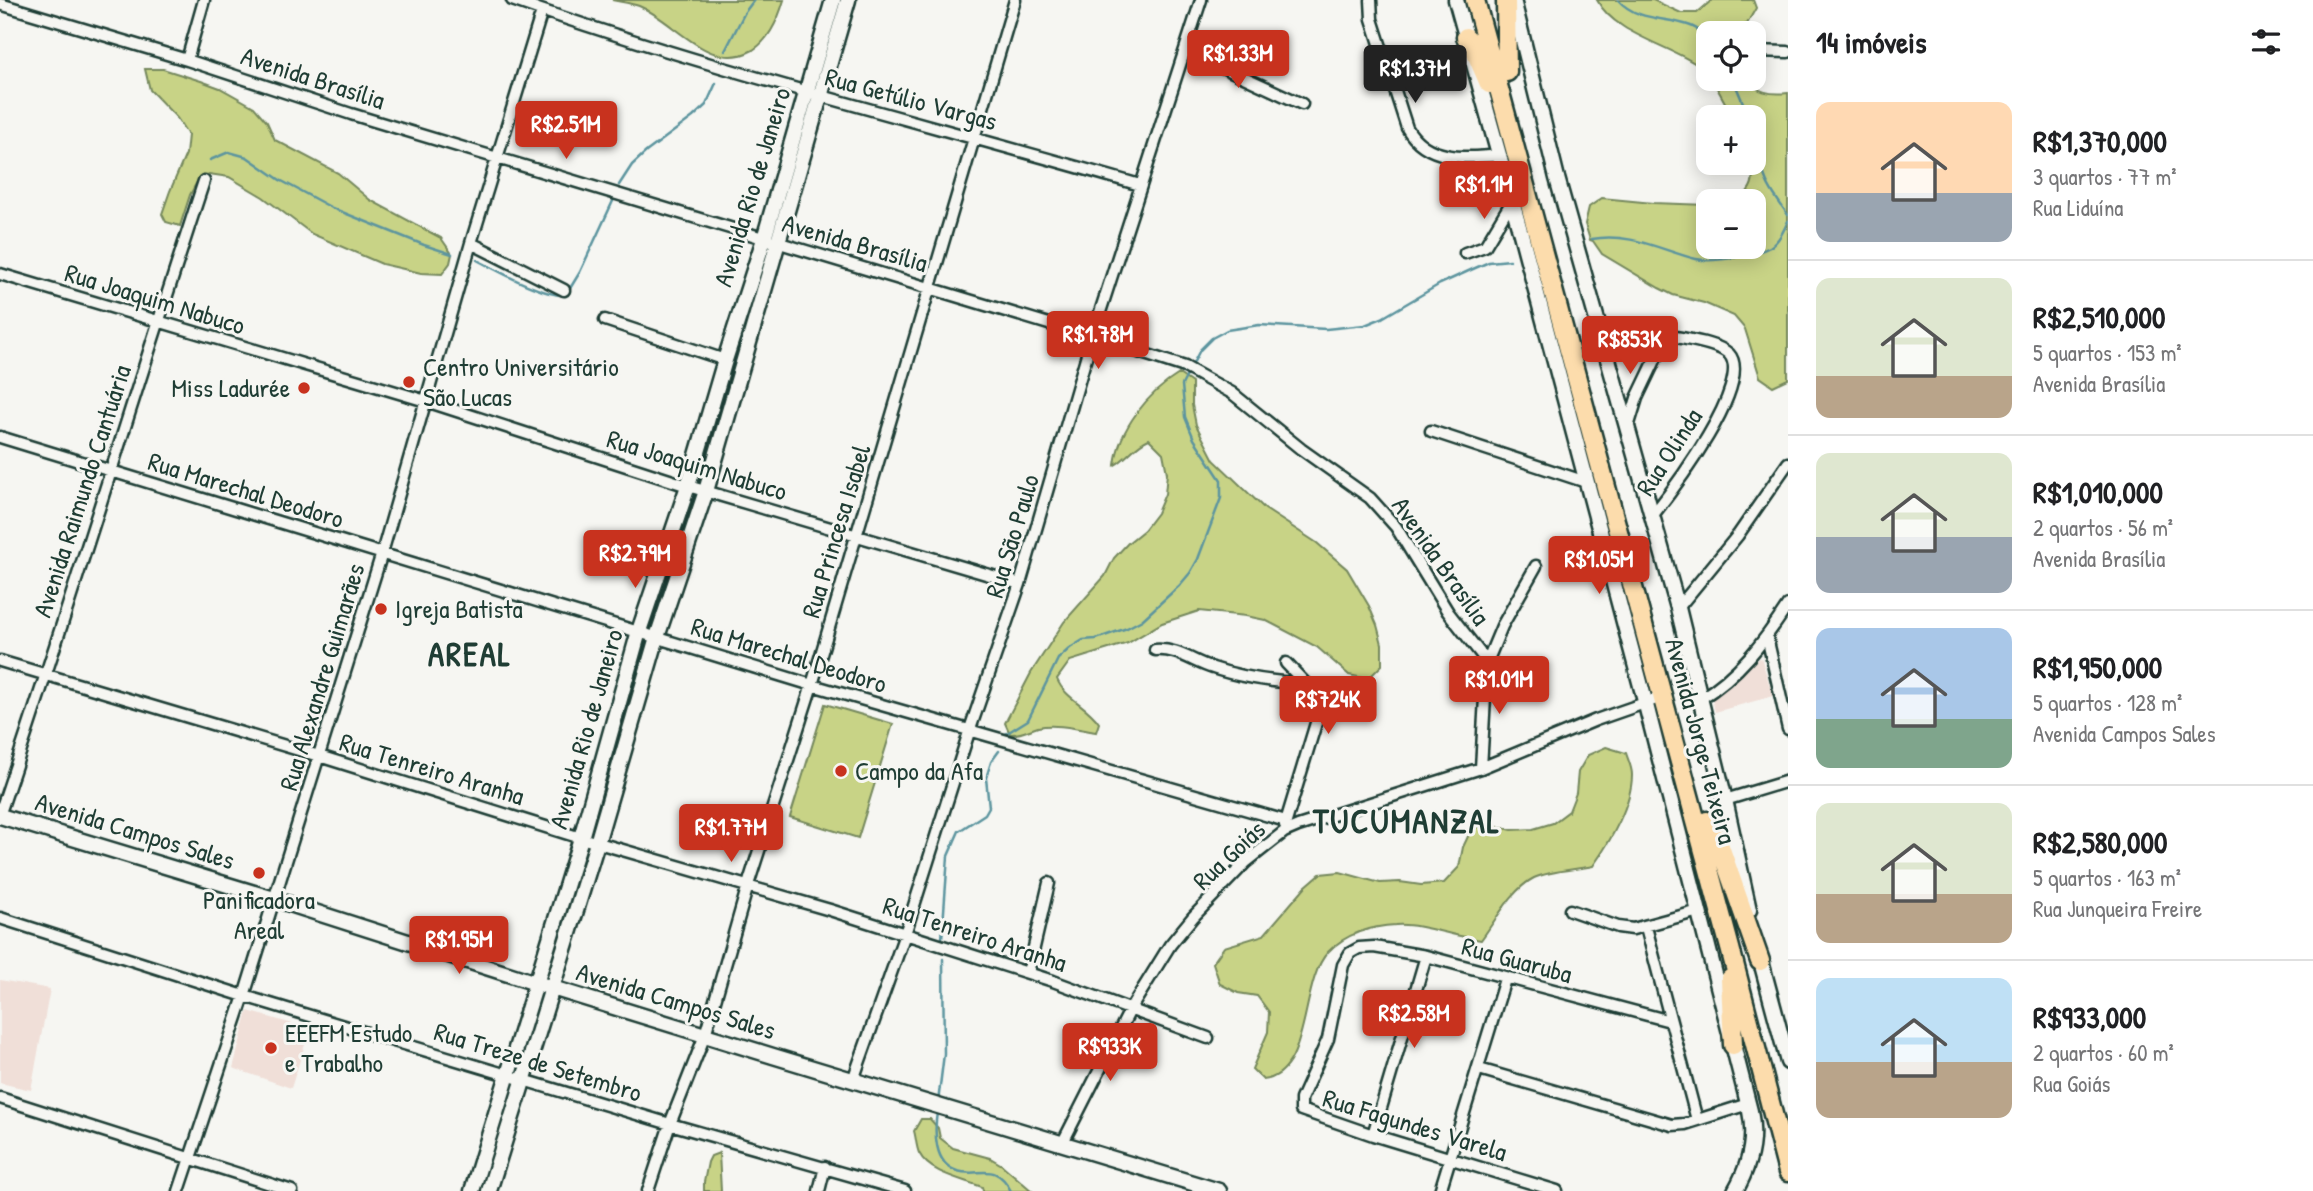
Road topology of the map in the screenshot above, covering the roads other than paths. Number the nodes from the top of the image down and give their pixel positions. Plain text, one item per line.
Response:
1 (204, 0) edge
2 (512, 0) edge
3 (833, 0) edge
4 (848, 0) edge
5 (1015, 0) edge
6 (1456, 0) edge
7 (1475, 0) edge
8 (1488, 0) edge
9 (1506, 0) edge
10 (1513, 0) edge
11 (1197, 1) edge
12 (0, 4) edge
13 (1371, 6) edge
14 (542, 11) junction
15 (1466, 37) junction
16 (1185, 50) junction
17 (1766, 51) edge
18 (1788, 52) edge
19 (187, 60) junction
20 (1507, 72) junction
21 (806, 93) junction
22 (821, 97) junction
23 (1303, 104) dead end
24 (974, 137) junction
25 (1499, 155) junction
26 (497, 156) junction
27 (1518, 158) junction
28 (204, 181) dead end
29 (1140, 185) junction
30 (1512, 201) junction
31 (771, 241) junction
32 (471, 243) junction
33 (1465, 253) dead end
34 (0, 274) edge
35 (930, 287) junction
36 (564, 290) dead end
37 (605, 320) dead end
38 (158, 322) junction
39 (1092, 337) junction
40 (725, 360) junction
41 (426, 401) junction
42 (1628, 428) junction
43 (1431, 431) dead end
44 (0, 437) edge
45 (1788, 463) edge
46 (109, 471) junction
47 (1586, 482) junction
48 (688, 486) junction
49 (705, 491) junction
50 (1653, 515) junction
51 (857, 536) junction
52 (382, 552) junction
53 (1536, 566) dead end
54 (1020, 584) junction
55 (1788, 605) edge
56 (1678, 608) junction
57 (639, 631) junction
58 (657, 637) junction
59 (1767, 637) junction
60 (1155, 650) dead end
61 (0, 662) edge
62 (1487, 662) junction
63 (1286, 663) dead end
64 (47, 675) junction
65 (1306, 684) junction
66 (812, 685) junction
67 (1654, 699) junction
68 (1700, 699) junction
69 (1788, 729) edge
70 (969, 732) junction
71 (319, 756) junction
72 (1481, 768) junction
73 (1788, 781) edge
74 (1725, 800) junction
75 (0, 814) edge
76 (1707, 821) junction
77 (1285, 827) junction
78 (581, 838) junction
79 (597, 843) junction
80 (1049, 883) dead end
81 (748, 885) junction
82 (275, 898) junction
83 (1570, 910) dead end
84 (1699, 911) junction
85 (0, 918) edge
86 (1646, 927) junction
87 (905, 934) junction
88 (1730, 948) junction
89 (1426, 956) junction
90 (1760, 961) junction
91 (1028, 973) junction
92 (1505, 979) junction
93 (536, 983) junction
94 (551, 988) junction
95 (244, 996) junction
96 (1132, 1008) junction
97 (1670, 1021) junction
98 (705, 1035) junction
99 (1208, 1038) dead end
100 (1733, 1045) junction
101 (1788, 1062) edge
102 (1479, 1069) junction
103 (509, 1075) junction
104 (524, 1080) junction
105 (853, 1080) junction
106 (0, 1098) edge
107 (1748, 1104) junction
108 (1301, 1110) joint
109 (1697, 1120) junction
110 (670, 1124) junction
111 (1788, 1127) edge
112 (1373, 1135) junction
113 (1062, 1144) junction
114 (190, 1159) junction
115 (1450, 1159) junction
116 (825, 1167) junction
117 (1788, 1172) edge
118 (179, 1191) edge
119 (292, 1191) edge
120 (472, 1191) edge
121 (489, 1191) edge
122 (648, 1191) edge
123 (819, 1191) edge
124 (905, 1191) edge
125 (1219, 1191) edge
126 (1440, 1191) edge
127 (1557, 1191) edge
128 (1735, 1191) edge

1 - 19 street
2 - 14 street, Rua Getúlio Vargas
3 - 21 main road, Avenida Rio de Janeiro
4 - 22 main road, Avenida Rio de Janeiro
5 - 24 street, Rua Princesa Isabel
6 - 15 main road
7 - 27 highway, Avenida Jorge Teixeira
8 - 20 highway, Avenida Jorge Teixeira
9 - 20 highway
10 - 42 main road
11 - 16 street, Rua São Paulo
12 - 19 street, Avenida Brasília
13 - 25 street
14 - 21 street, Rua Getúlio Vargas
14 - 26 street, Rua Alexandre Guimarães
15 - 25 main road
15 - 27 highway
16 - 23 street
16 - 29 street, Rua São Paulo
17 - 18 street
19 - 26 street, Avenida Brasília
20 - 76 highway, Avenida Jorge Teixeira
21 - 22 street, Rua Getúlio Vargas
21 - 31 main road, Avenida Rio de Janeiro
22 - 24 street, Rua Getúlio Vargas
22 - 31 main road, Avenida Rio de Janeiro
24 - 29 street, Rua Getúlio Vargas
24 - 35 street, Rua Princesa Isabel
25 - 30 main road
26 - 31 street, Avenida Brasília
26 - 32 street, Rua Alexandre Guimarães
27 - 67 highway, Avenida Jorge Teixeira
28 - 38 street, Avenida Raimundo Cantuária
29 - 39 street, Rua São Paulo
30 - 33 street
30 - 47 main road
31 - 35 street, Avenida Brasília
31 - 40 main road, Avenida Rio de Janeiro
31 - 49 main road, Avenida Rio de Janeiro
32 - 36 street
32 - 41 street, Rua Alexandre Guimarães
34 - 38 street, Rua Joaquim Nabuco
35 - 39 street, Avenida Brasília
35 - 51 street, Rua Princesa Isabel
37 - 40 street
38 - 41 street, Rua Joaquim Nabuco
38 - 46 street, Avenida Raimundo Cantuária
39 - 54 street, Rua São Paulo
39 - 62 street, Avenida Brasília
40 - 48 main road, Avenida Rio de Janeiro
41 - 48 street, Rua Joaquim Nabuco
41 - 52 street, Rua Alexandre Guimarães
42 - 50 main road
42 - 50 street, Rua Olinda
43 - 47 street
44 - 46 street, Rua Marechal Deodoro
45 - 56 street
46 - 52 street, Rua Marechal Deodoro
46 - 64 street, Avenida Raimundo Cantuária
47 - 67 main road
48 - 49 street, Rua Joaquim Nabuco
48 - 57 main road, Avenida Rio de Janeiro
49 - 51 street, Rua Joaquim Nabuco
49 - 58 main road, Avenida Rio de Janeiro
50 - 56 main road
51 - 54 street, Rua Joaquim Nabuco
51 - 66 street, Rua Princesa Isabel
52 - 57 street, Rua Marechal Deodoro
52 - 71 street, Rua Alexandre Guimarães
53 - 62 street
54 - 70 street, Rua São Paulo
55 - 59 street
56 - 68 main road
57 - 58 street, Rua Marechal Deodoro
57 - 78 main road, Avenida Rio de Janeiro
58 - 66 street, Rua Marechal Deodoro
58 - 79 main road, Avenida Rio de Janeiro
59 - 68 street
59 - 69 street
60 - 65 street
61 - 64 street, Rua Tenreiro Aranha
62 - 72 street, Avenida Brasília
63 - 65 street
64 - 71 street, Rua Tenreiro Aranha
64 - 75 street, Avenida Raimundo Cantuária
65 - 77 street
66 - 70 street, Rua Marechal Deodoro
66 - 81 street, Rua Princesa Isabel
67 - 72 street, Rua Goiás
67 - 84 main road
67 - 88 highway, Avenida Jorge Teixeira
68 - 74 main road
70 - 77 street, Rua Marechal Deodoro
70 - 87 street, Rua São Paulo
71 - 78 street, Rua Tenreiro Aranha
71 - 82 street, Rua Alexandre Guimarães
72 - 77 street, Rua Goiás
73 - 74 street
74 - 90 main road
75 - 82 main road, Avenida Campos Sales
76 - 90 highway
76 - 111 highway, Avenida Jorge Teixeira
77 - 96 street, Rua Goiás
78 - 79 street, Rua Tenreiro Aranha
78 - 93 main road, Avenida Rio de Janeiro
79 - 81 street, Rua Tenreiro Aranha
79 - 94 main road, Avenida Rio de Janeiro
80 - 91 street
81 - 87 street, Rua Tenreiro Aranha
81 - 98 street, Rua Princesa Isabel
82 - 93 main road, Avenida Campos Sales
82 - 95 street, Rua Alexandre Guimarães
83 - 86 street
84 - 86 street
84 - 100 main road
85 - 95 street, Rua Treze de Setembro
86 - 97 street
87 - 91 street, Rua Tenreiro Aranha
87 - 105 street, Rua São Paulo
88 - 100 highway
88 - 117 highway, Avenida Jorge Teixeira
89 - 92 street, Rua Guaruba
89 - 108 street, Rua Guaruba
89 - 112 street
90 - 101 main road
91 - 96 street, Rua Tenreiro Aranha
92 - 97 street, Rua Guaruba
92 - 102 street
93 - 94 main road, Avenida Campos Sales
93 - 103 main road, Avenida Rio de Janeiro
94 - 98 main road, Avenida Campos Sales
94 - 104 main road, Avenida Rio de Janeiro
95 - 103 street, Rua Treze de Setembro
95 - 114 street, Rua Alexandre Guimarães
96 - 99 street, Rua Tenreiro Aranha
96 - 113 street, Rua Goiás
97 - 109 street
98 - 105 main road, Avenida Campos Sales
98 - 110 street, Rua Princesa Isabel
100 - 107 main road
102 - 109 street
102 - 115 street
103 - 104 street, Rua Treze de Setembro
103 - 120 main road, Avenida Rio de Janeiro
104 - 110 street, Rua Treze de Setembro
104 - 121 main road, Avenida Rio de Janeiro
105 - 113 main road, Avenida Campos Sales
106 - 114 street
107 - 109 street
107 - 128 main road
108 - 112 street, Rua Fagundes Varela
110 - 116 street, Rua Treze de Setembro
110 - 122 street, Rua Princesa Isabel
112 - 115 street, Rua Fagundes Varela
113 - 125 main road, Avenida Campos Sales
114 - 118 street, Rua Alexandre Guimarães
114 - 119 street
115 - 126 street
115 - 127 street, Rua Fagundes Varela
116 - 123 street
116 - 124 street, Rua Treze de Setembro

